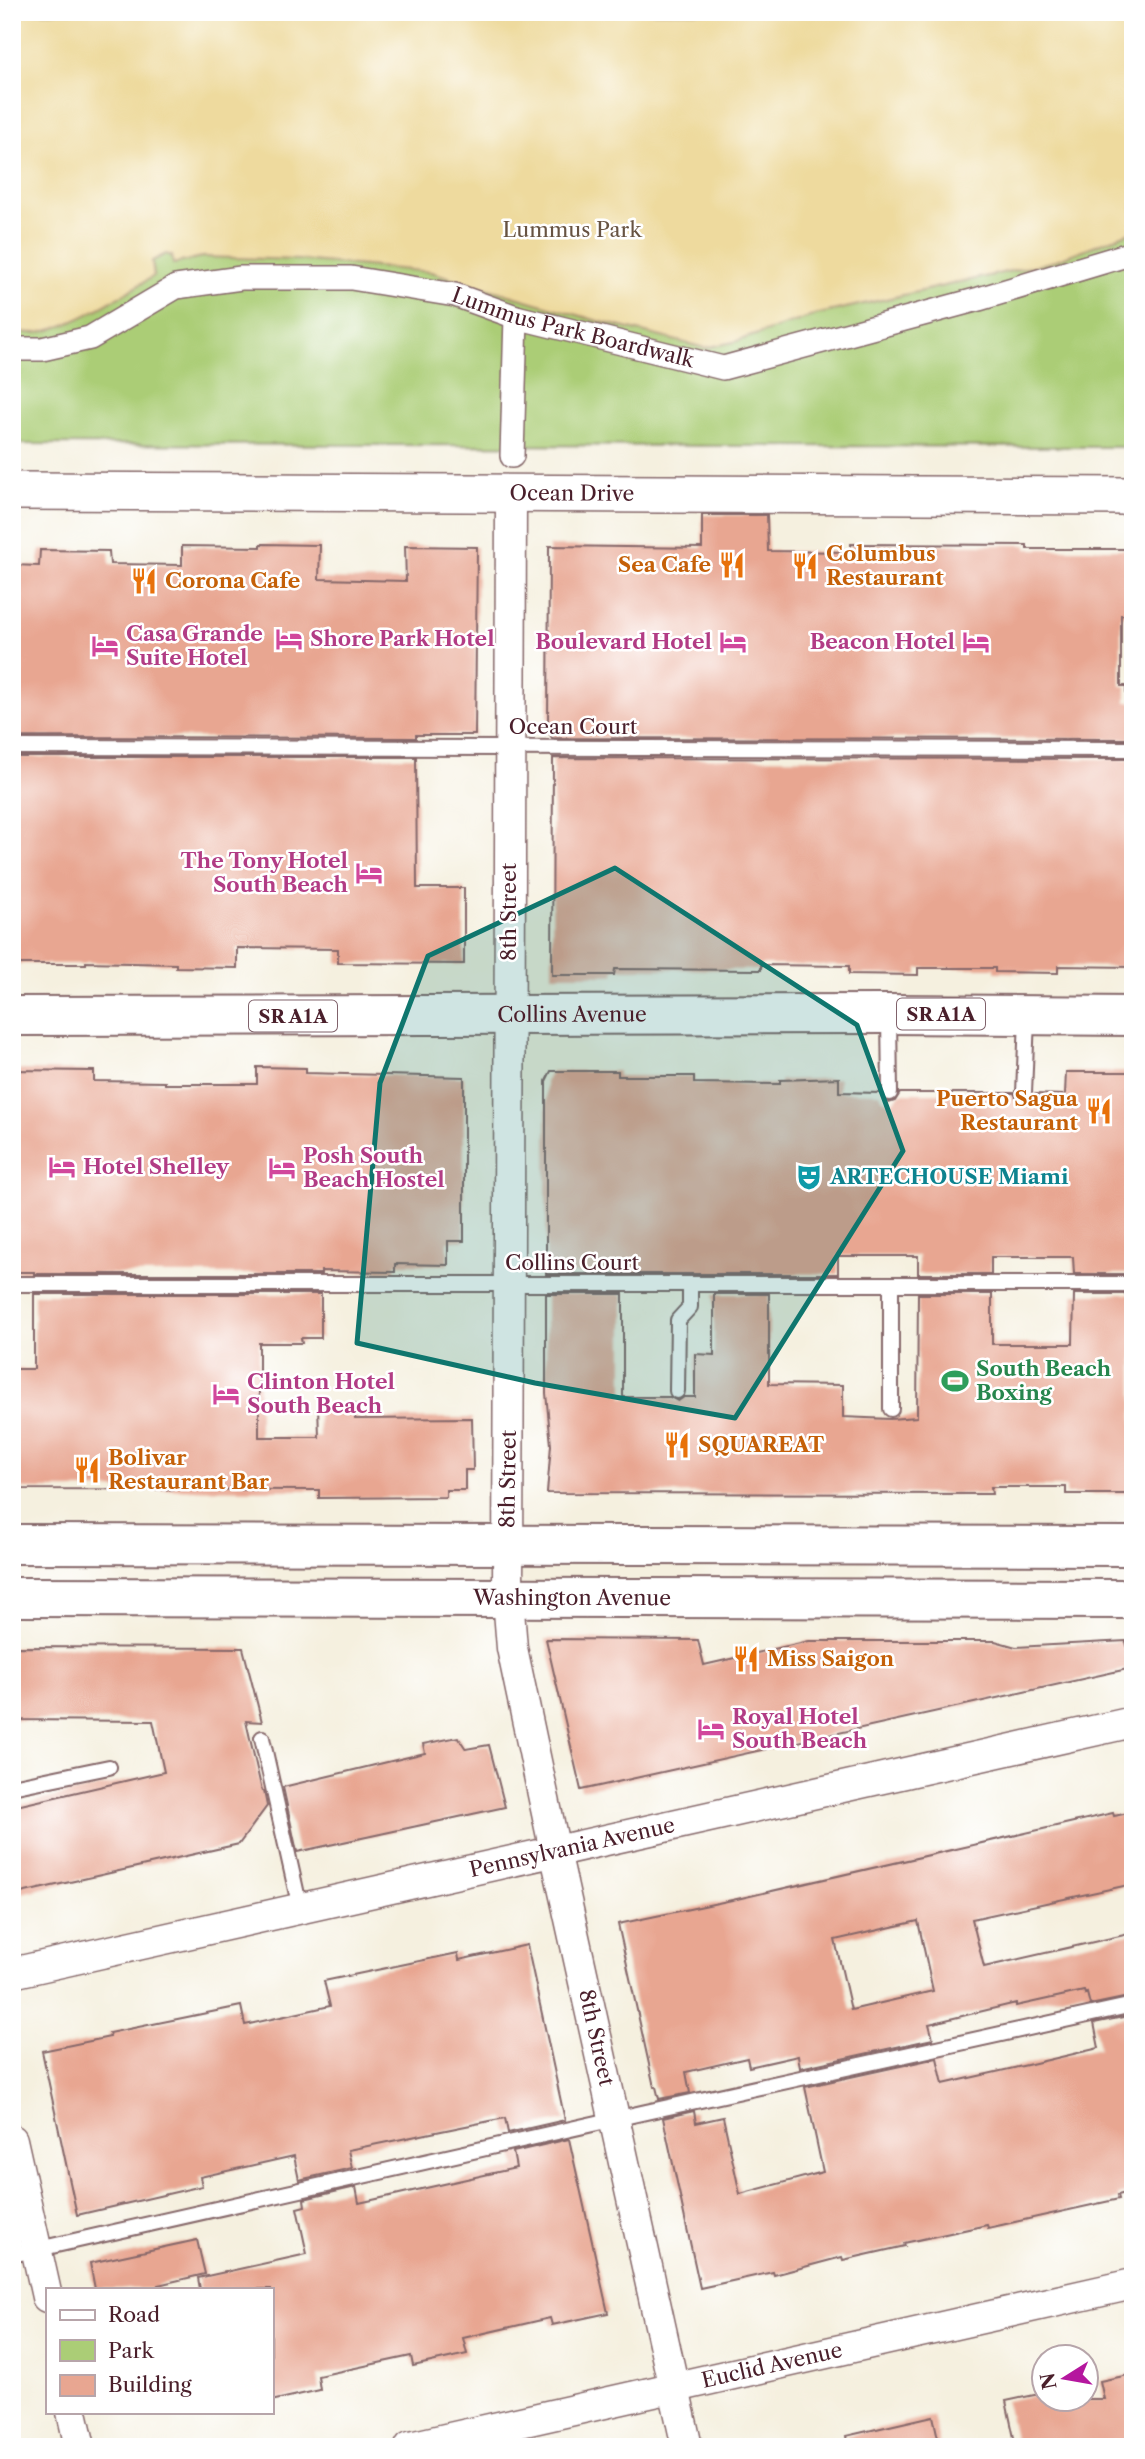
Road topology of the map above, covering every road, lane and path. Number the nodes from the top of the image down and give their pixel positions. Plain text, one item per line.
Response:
1 (1133, 253) edge
2 (516, 317) junction
3 (12, 349) edge
4 (512, 456) dead end
5 (12, 491) edge
6 (511, 493) junction
7 (1133, 496) edge
8 (12, 747) edge
9 (510, 748) junction
10 (1133, 749) edge
11 (890, 1013) junction
12 (1027, 1014) junction
13 (509, 1015) junction
14 (12, 1016) edge
15 (1133, 1016) edge
16 (890, 1093) dead end
17 (1024, 1093) dead end
18 (12, 1284) edge
19 (510, 1284) junction
20 (690, 1284) junction
21 (891, 1284) junction
22 (1133, 1284) edge
23 (677, 1391) dead end
24 (891, 1409) dead end
25 (12, 1545) edge
26 (507, 1545) junction
27 (1133, 1546) edge
28 (12, 1597) edge
29 (508, 1598) junction
30 (1133, 1599) edge
31 (1133, 1722) edge
32 (262, 1738) dead end
33 (110, 1767) dead end
34 (12, 1787) edge
35 (555, 1851) junction
36 (300, 1908) junction
37 (12, 1973) edge
38 (1133, 2005) edge
39 (613, 2119) junction
40 (12, 2140) edge
41 (24, 2252) edge
42 (1133, 2284) edge
43 (46, 2295) edge
44 (673, 2388) junction
45 (72, 2414) edge
46 (80, 2447) edge
47 (410, 2447) edge
48 (687, 2447) edge

1 - 2 street, Lummus Park Boardwalk
2 - 3 street, Lummus Park Boardwalk
2 - 4 street
5 - 6 street, Ocean Drive
6 - 7 street, Ocean Drive
6 - 9 street, 8th Street
8 - 9 lane, Ocean Court
9 - 10 lane, Ocean Court
9 - 13 street, 8th Street
11 - 12 main road, Collins Avenue / SR A1A
11 - 13 main road, Collins Avenue / SR A1A
11 - 16 lane
12 - 15 main road, Collins Avenue / SR A1A
12 - 17 lane
13 - 14 main road, Collins Avenue / SR A1A
13 - 19 street, 8th Street
18 - 19 lane, Collins Court
19 - 20 lane, Collins Court
19 - 26 street, 8th Street
20 - 21 lane, Collins Court
20 - 23 lane
21 - 22 lane, Collins Court
21 - 24 lane
25 - 26 main road
26 - 27 main road
26 - 29 street, 8th Street
28 - 29 main road, Washington Avenue
29 - 30 main road, Washington Avenue
29 - 35 street, 8th Street
31 - 35 street, Pennsylvania Avenue
32 - 36 lane
33 - 34 lane
35 - 36 street, Pennsylvania Avenue
35 - 39 street, 8th Street
36 - 37 street, Pennsylvania Avenue
38 - 39 lane
39 - 41 lane
39 - 44 street, 8th Street
40 - 41 street
41 - 43 street
42 - 44 street, Euclid Avenue
44 - 47 street, Euclid Avenue
44 - 48 street, 8th Street
45 - 46 street

